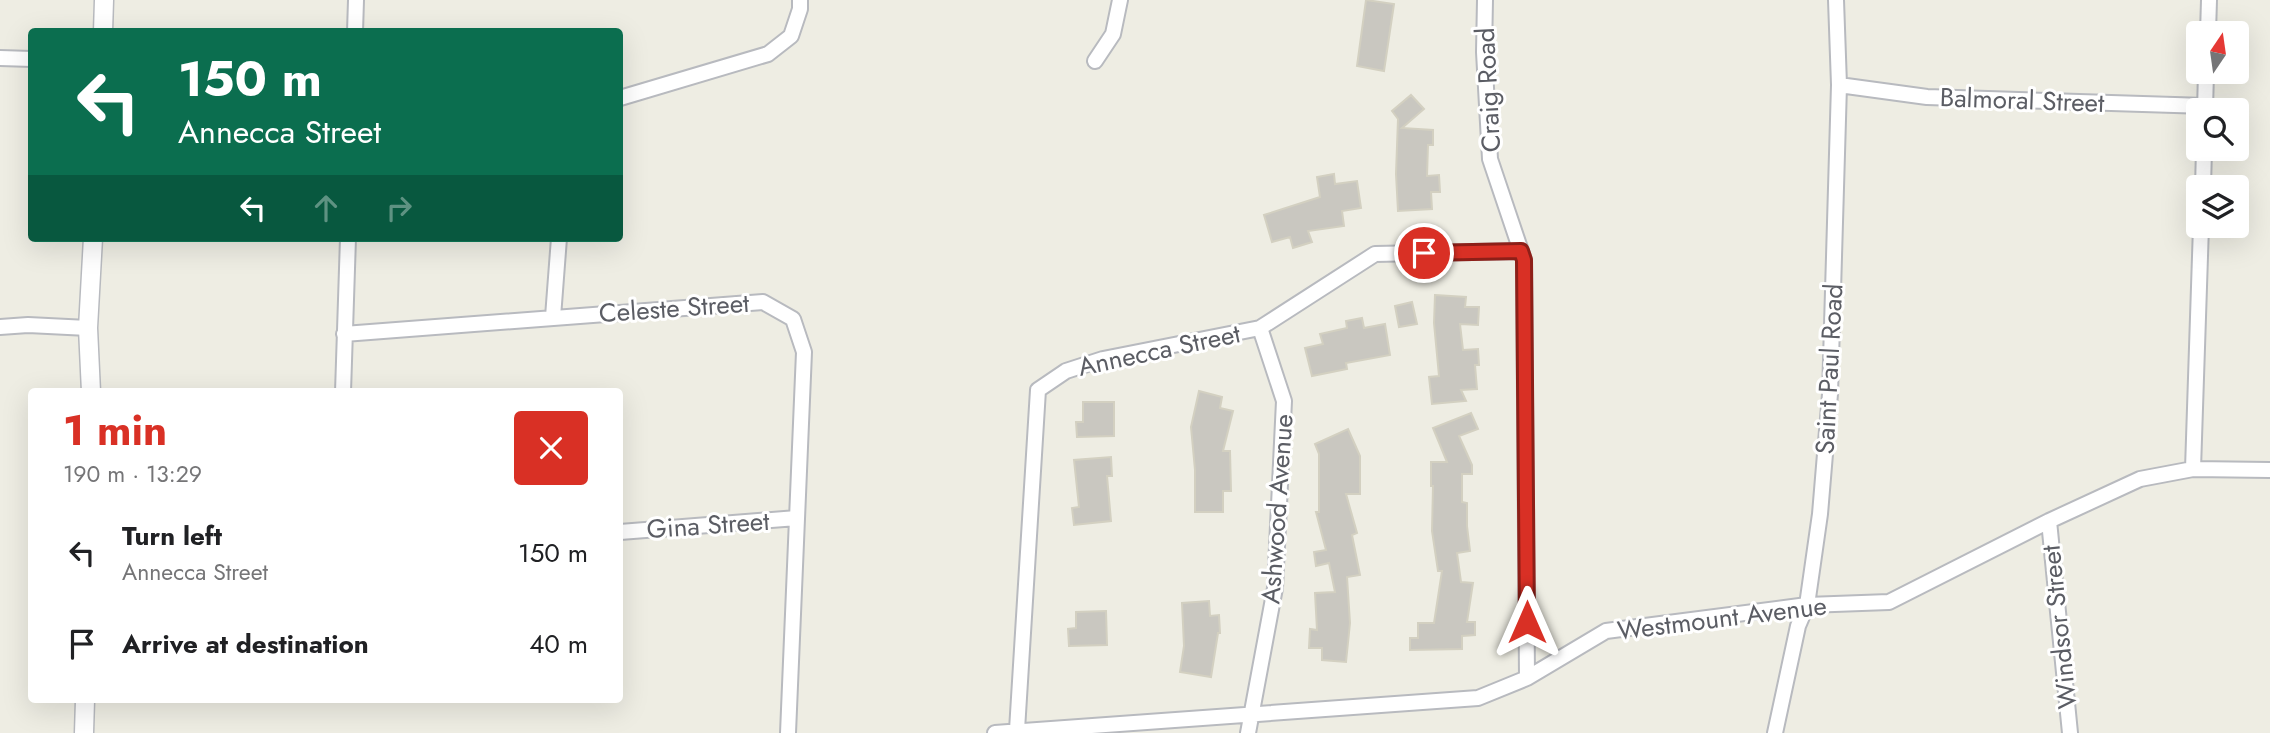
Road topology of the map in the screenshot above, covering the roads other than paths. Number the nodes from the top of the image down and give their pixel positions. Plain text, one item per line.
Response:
1 (104, 0) edge
2 (356, 0) edge
3 (800, 0) edge
4 (1120, 0) edge
5 (1485, 0) edge
6 (1836, 0) edge
7 (2208, 0) edge
8 (2208, 21) edge
9 (103, 28) edge
10 (355, 28) edge
11 (0, 58) edge
12 (28, 59) edge
13 (1095, 61) dead end
14 (1839, 85) junction
15 (623, 97) edge
16 (2186, 107) edge
17 (2201, 238) edge
18 (93, 242) edge
19 (348, 242) edge
20 (559, 242) edge
21 (1521, 251) junction
22 (553, 317) junction
23 (0, 327) edge
24 (88, 328) junction
25 (1260, 328) junction
26 (344, 334) junction
27 (91, 388) edge
28 (343, 388) edge
29 (2193, 469) junction
30 (2270, 470) edge
31 (797, 518) junction
32 (2049, 521) junction
33 (623, 532) edge
34 (1807, 605) junction
35 (1527, 678) junction
36 (85, 703) edge
37 (1250, 715) junction
38 (1017, 730) junction
39 (84, 733) edge
40 (789, 733) edge
41 (995, 733) edge
42 (1248, 733) edge
43 (1775, 733) edge
44 (2070, 733) edge

1 - 9 street
2 - 10 street
3 - 15 street
4 - 13 street
5 - 21 street, Craig Road
6 - 14 street, Saint Paul Road
7 - 8 street
11 - 12 street
14 - 16 street, Balmoral Street
14 - 34 street, Saint Paul Road
17 - 29 street
18 - 24 street
19 - 26 street
20 - 22 street
21 - 25 street, Annecca Street
21 - 35 street, Craig Road
22 - 26 street, Celeste Street
22 - 31 street, Celeste Street
23 - 24 street
24 - 27 street
25 - 37 street, Ashwood Avenue
25 - 38 street, Annecca Street
26 - 28 street
29 - 30 street, Westmount Avenue
29 - 32 street, Westmount Avenue
31 - 33 street, Gina Street
31 - 40 street, Celeste Street
32 - 34 street, Westmount Avenue
32 - 44 street, Windsor Street
34 - 35 street, Westmount Avenue
34 - 43 street, Saint Paul Road
35 - 37 street, Westmount Avenue
36 - 39 street
37 - 38 street, Westmount Avenue
37 - 42 street, Ashwood Avenue
38 - 41 street, Westmount Avenue

